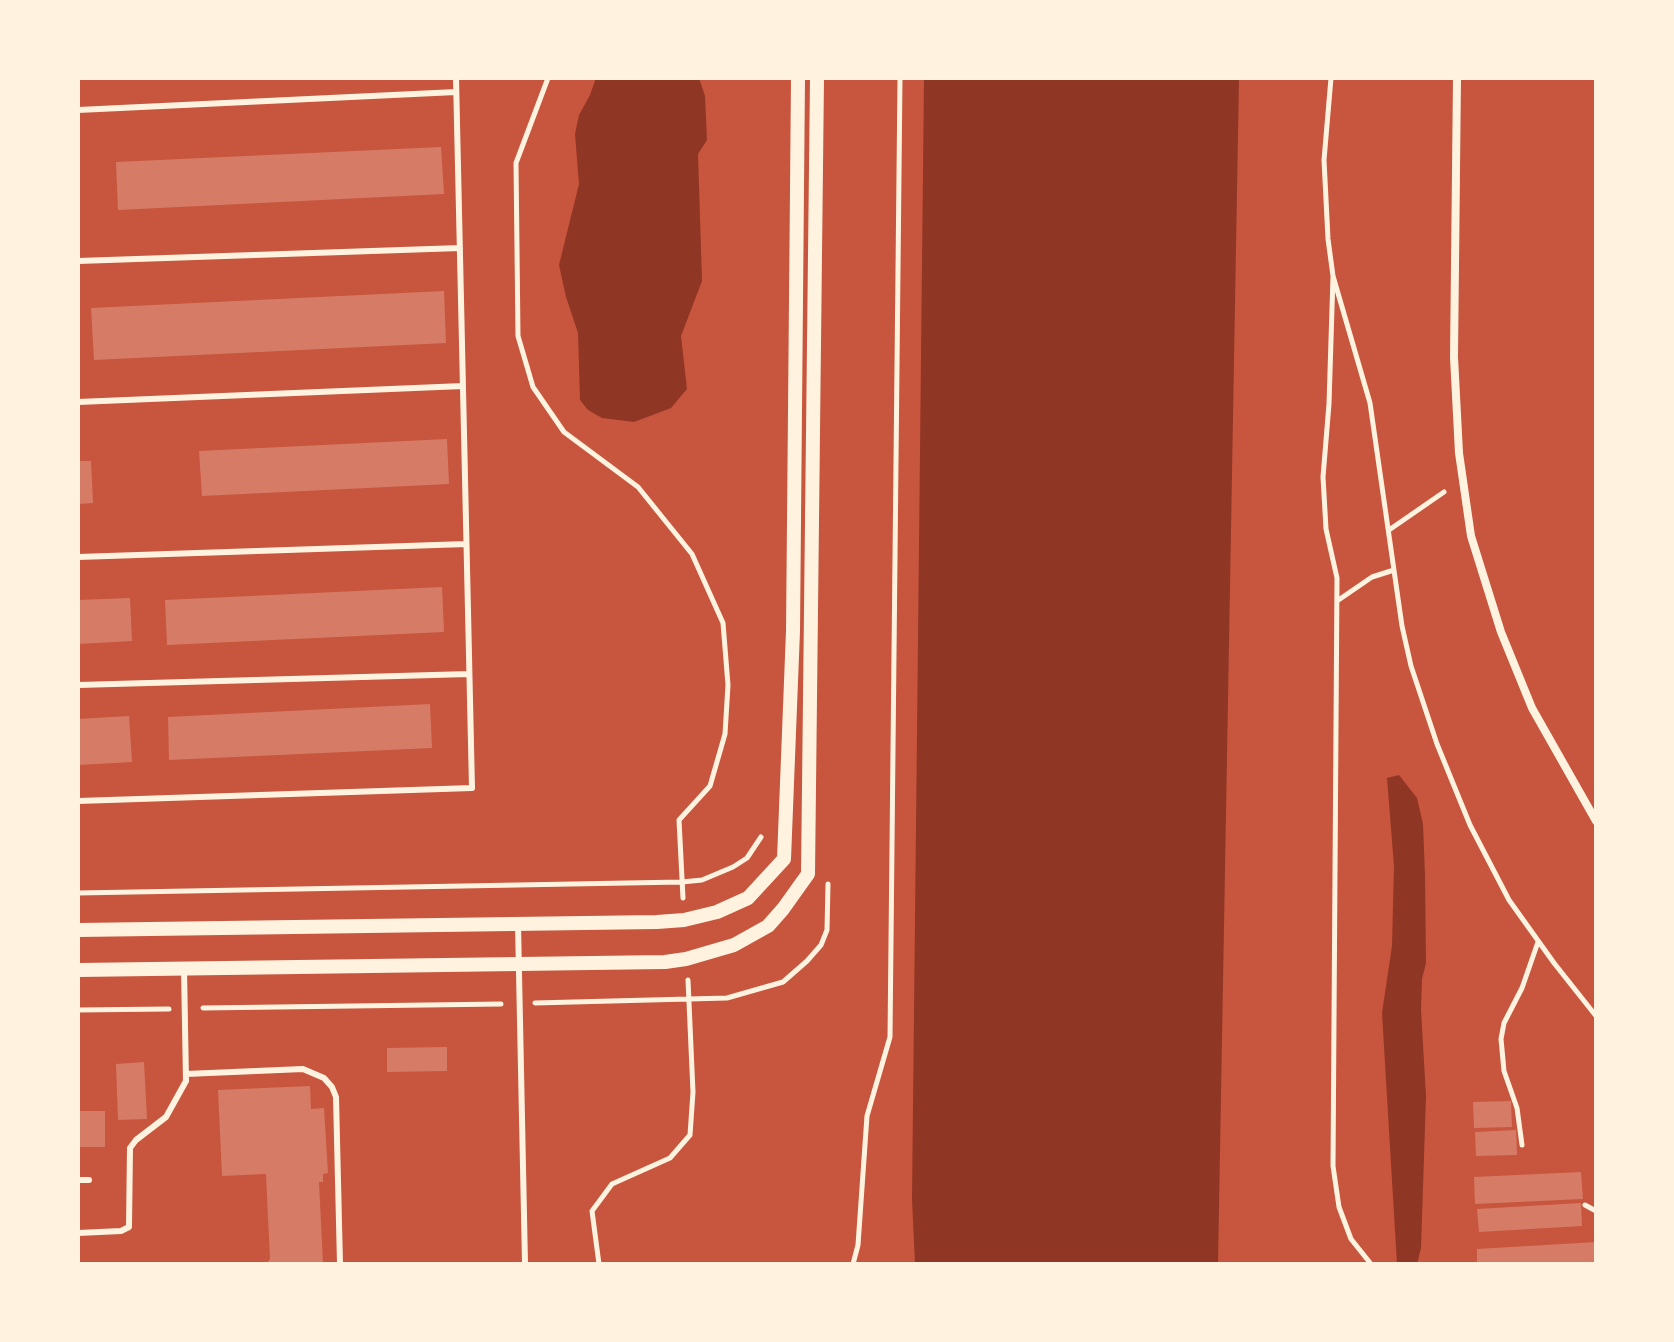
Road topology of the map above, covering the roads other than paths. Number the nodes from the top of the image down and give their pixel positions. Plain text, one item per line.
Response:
1 (456, 78) edge
2 (798, 78) edge
3 (817, 78) edge
4 (1457, 78) edge
5 (456, 92) junction
6 (78, 110) edge
7 (460, 248) junction
8 (78, 261) edge
9 (463, 386) junction
10 (78, 402) edge
11 (466, 544) junction
12 (78, 557) edge
13 (469, 674) junction
14 (78, 685) edge
15 (78, 801) edge
16 (1596, 821) edge
17 (518, 924) junction
18 (78, 930) edge
19 (519, 964) junction
20 (184, 968) junction
21 (78, 970) edge
22 (186, 1074) junction
23 (78, 1180) edge
24 (89, 1180) dead end
25 (78, 1233) edge
26 (340, 1264) edge
27 (525, 1264) edge

1 - 5 lane
2 - 17 street
3 - 19 street
4 - 16 street
5 - 6 lane
5 - 7 lane
7 - 8 lane
7 - 9 lane
9 - 10 lane
9 - 11 lane
11 - 12 lane
11 - 13 lane
13 - 14 lane
13 - 15 lane
17 - 18 street
17 - 19 lane
19 - 20 street
19 - 27 lane
20 - 21 street
20 - 22 lane
22 - 25 lane
22 - 26 lane
23 - 24 lane

